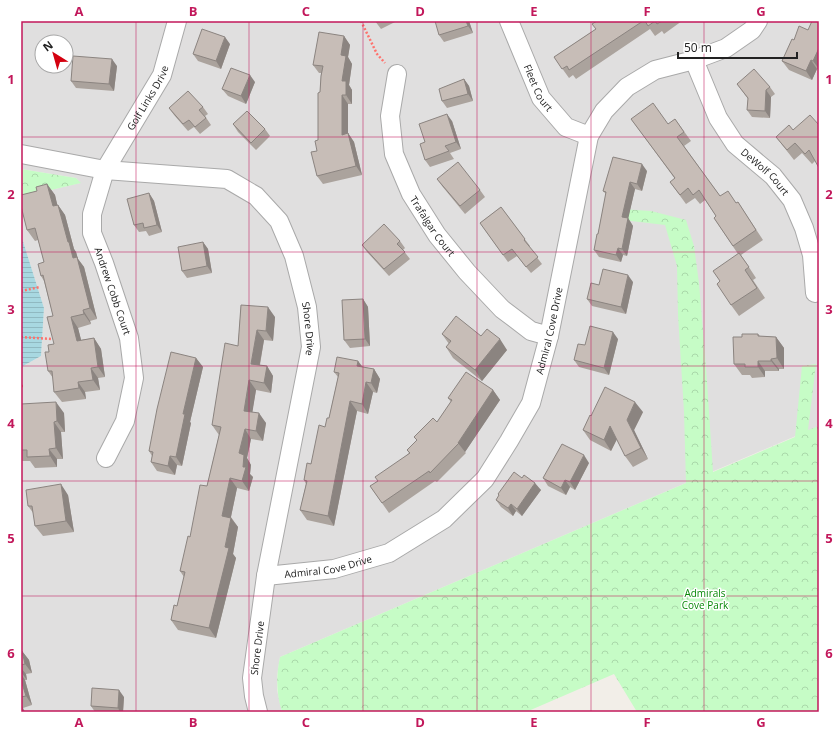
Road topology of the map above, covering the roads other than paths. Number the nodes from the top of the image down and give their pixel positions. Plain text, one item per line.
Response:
1 (177, 21) edge
2 (509, 21) edge
3 (758, 21) edge
4 (694, 60) junction
5 (397, 74) road end
6 (589, 136) junction
7 (21, 154) edge
8 (105, 170) junction
9 (815, 293) dead end
10 (549, 336) junction
11 (106, 458) dead end
12 (266, 576) junction
13 (258, 712) edge

1 - 8 street, Golf Links Drive
2 - 6 street, Fleet Court
3 - 4 street, Admiral Cove Drive
4 - 6 street, Admiral Cove Drive
4 - 9 street, DeWolf Court
5 - 10 street, Trafalgar Court
6 - 10 street, Admiral Cove Drive
7 - 8 street, Shore Drive
8 - 11 street, Andrew Cobb Court
8 - 12 street, Shore Drive
10 - 12 street, Admiral Cove Drive
12 - 13 street, Shore Drive

